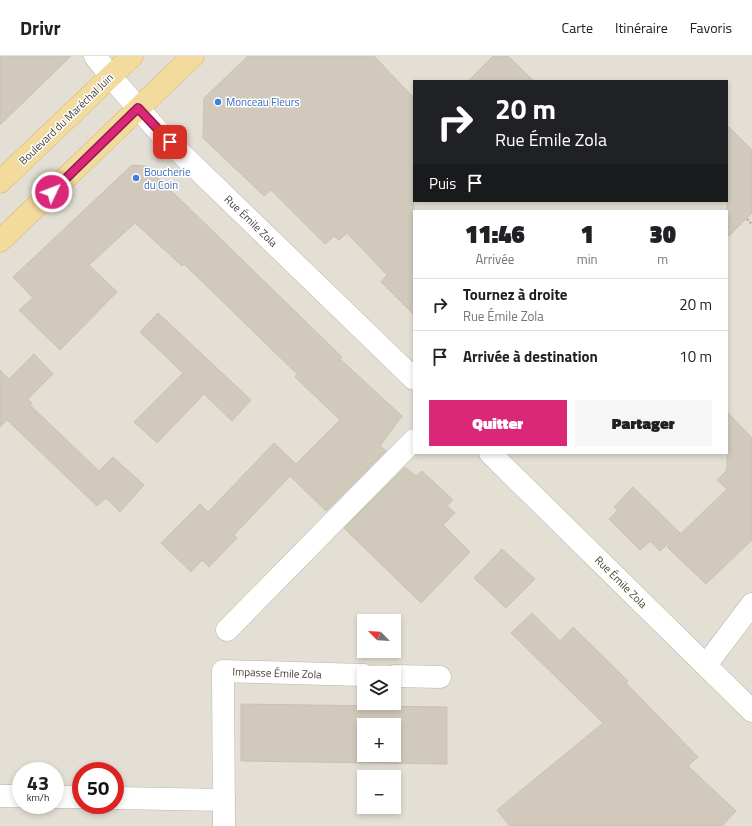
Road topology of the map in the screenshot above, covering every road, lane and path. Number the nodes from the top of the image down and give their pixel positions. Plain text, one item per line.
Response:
1 (95, 56) edge
2 (132, 56) edge
3 (193, 56) edge
4 (110, 76) junction
5 (138, 108) junction
6 (0, 182) edge
7 (746, 219) dead end
8 (752, 224) edge
9 (0, 241) edge
10 (413, 378) edge
11 (413, 441) edge
12 (491, 454) edge
13 (752, 604) edge
14 (227, 630) dead end
15 (706, 666) junction
16 (357, 675) edge
17 (401, 676) edge
18 (440, 678) dead end
19 (752, 711) edge
20 (0, 796) edge
21 (12, 796) edge
22 (124, 798) edge
23 (224, 800) junction
24 (224, 826) edge

1 - 4 street, Rue Émile Zola
2 - 4 main road, Boulevard du Maréchal Juin
3 - 5 main road
4 - 5 street, Rue Émile Zola
4 - 6 main road, Boulevard du Maréchal Juin
5 - 9 main road
5 - 10 street, Rue Émile Zola
7 - 8 path
11 - 14 street
12 - 15 street, Rue Émile Zola
13 - 15 street
15 - 19 street, Rue Émile Zola
16 - 23 street, Impasse Émile Zola
17 - 18 street
20 - 21 street
22 - 23 street
23 - 24 street, Impasse Émile Zola

